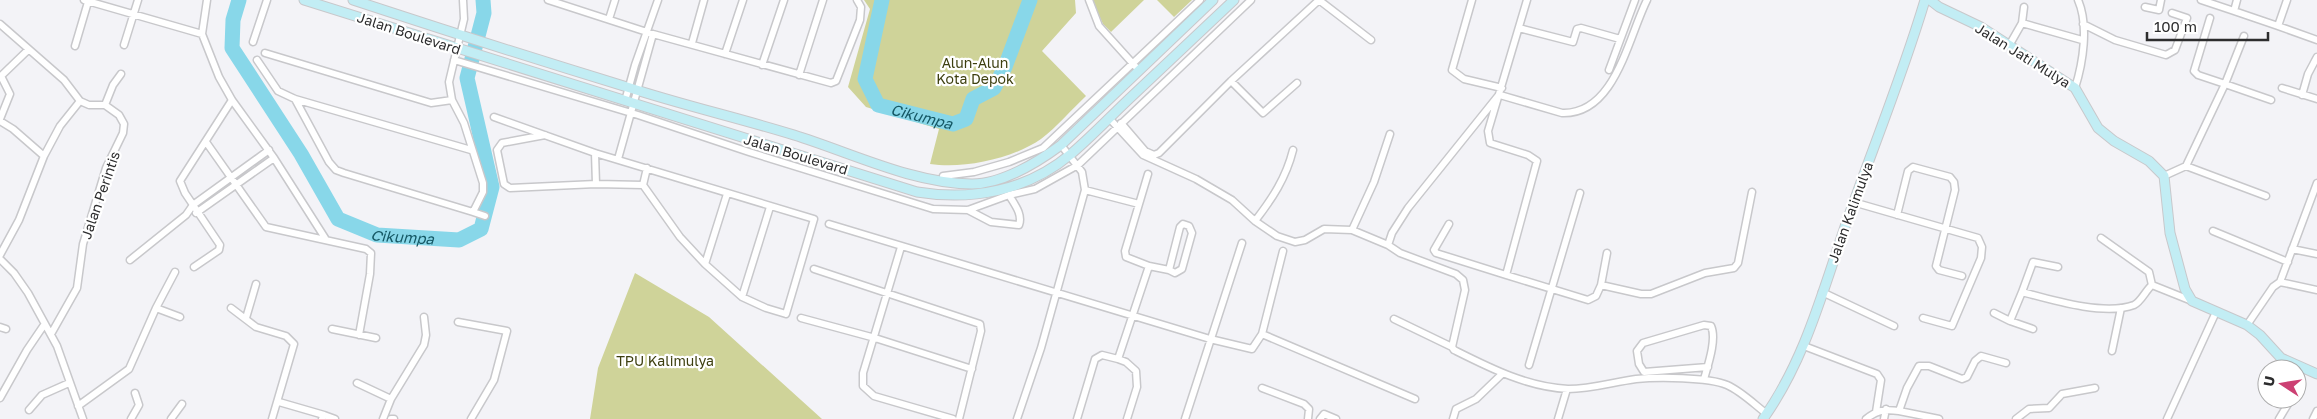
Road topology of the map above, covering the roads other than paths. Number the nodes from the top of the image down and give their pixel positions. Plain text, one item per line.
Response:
1 (138, 0) edge
2 (207, 0) edge
3 (267, 0) edge
4 (304, 0) edge
5 (353, 0) edge
6 (463, 0) edge
7 (548, 0) edge
8 (614, 0) edge
9 (658, 0) edge
10 (704, 0) edge
11 (743, 0) edge
12 (784, 0) edge
13 (823, 0) edge
14 (857, 0) edge
15 (1089, 0) edge
16 (1200, 0) edge
17 (1213, 0) edge
18 (1234, 0) edge
19 (1251, 0) edge
20 (1319, 0) edge
21 (1472, 0) edge
22 (1527, 0) edge
23 (1635, 0) edge
24 (1647, 0) edge
25 (1925, 0) edge
26 (1930, 0) edge
27 (2078, 0) edge
28 (2161, 0) edge
29 (2200, 0) edge
30 (2237, 0) edge
31 (2287, 0) edge
32 (86, 1) edge
33 (2024, 7) dead end
34 (2145, 7) dead end
35 (2234, 11) junction
36 (2172, 13) dead end
37 (133, 15) junction
38 (2210, 18) dead end
39 (609, 19) junction
40 (0, 24) edge
41 (2022, 24) junction
42 (2083, 24) junction
43 (2278, 26) junction
44 (1519, 28) junction
45 (650, 33) junction
46 (202, 34) junction
47 (461, 35) junction
48 (2244, 36) dead end
49 (1620, 39) junction
50 (1371, 40) dead end
51 (2082, 40) junction
52 (2317, 40) edge
53 (253, 42) dead end
54 (692, 43) junction
55 (2010, 44) junction
56 (75, 46) dead end
57 (124, 46) dead end
58 (458, 48) junction
59 (28, 50) junction
60 (265, 54) dead end
61 (725, 54) junction
62 (2317, 57) edge
63 (256, 60) dead end
64 (454, 60) junction
65 (1133, 64) junction
66 (762, 65) junction
67 (1140, 70) junction
68 (1609, 70) dead end
69 (121, 74) dead end
70 (799, 75) junction
71 (1231, 81) junction
72 (1297, 83) dead end
73 (2225, 84) junction
74 (2075, 88) junction
75 (2282, 88) dead end
76 (632, 89) junction
77 (1501, 92) junction
78 (2302, 95) junction
79 (295, 99) junction
80 (2317, 99) edge
81 (232, 100) junction
82 (452, 100) junction
83 (2271, 100) dead end
84 (80, 101) junction
85 (105, 105) junction
86 (629, 106) junction
87 (494, 117) dead end
88 (1108, 118) junction
89 (0, 120) edge
90 (1119, 125) junction
91 (547, 134) junction
92 (1390, 134) dead end
93 (206, 142) junction
94 (1062, 145) junction
95 (268, 150) junction
96 (471, 150) junction
97 (1293, 150) dead end
98 (595, 153) junction
99 (1071, 154) junction
100 (44, 156) junction
101 (274, 158) junction
102 (618, 159) junction
103 (1078, 165) junction
104 (2186, 166) junction
105 (647, 168) junction
106 (1148, 174) dead end
107 (231, 176) junction
108 (943, 176) dead end
109 (2164, 176) junction
110 (2317, 183) edge
111 (596, 184) junction
112 (236, 185) junction
113 (643, 185) junction
114 (1085, 190) junction
115 (1752, 192) dead end
116 (1580, 193) dead end
117 (727, 194) junction
118 (1009, 195) junction
119 (2266, 196) dead end
120 (1854, 202) junction
121 (1139, 204) junction
122 (193, 205) junction
123 (770, 207) junction
124 (968, 210) junction
125 (198, 213) junction
126 (186, 215) junction
127 (1897, 215) junction
128 (1256, 222) junction
129 (829, 224) dead end
130 (1449, 224) dead end
131 (1945, 229) junction
132 (1352, 230) junction
133 (2213, 231) dead end
134 (325, 238) junction
135 (2101, 238) dead end
136 (1242, 243) dead end
137 (1388, 245) junction
138 (901, 247) junction
139 (2292, 249) junction
140 (1283, 251) dead end
141 (1607, 253) dead end
142 (2317, 254) edge
143 (0, 257) edge
144 (130, 260) dead end
145 (2288, 262) junction
146 (704, 264) junction
147 (1149, 266) junction
148 (194, 267) dead end
149 (2058, 267) dead end
150 (814, 269) dead end
151 (1169, 270) junction
152 (175, 272) dead end
153 (1506, 275) junction
154 (1962, 276) dead end
155 (2280, 282) junction
156 (256, 284) dead end
157 (1601, 285) junction
158 (2152, 285) junction
159 (1551, 290) junction
160 (2317, 290) edge
161 (1057, 292) junction
162 (1822, 292) junction
163 (2022, 292) junction
164 (888, 293) junction
165 (742, 297) junction
166 (2192, 301) junction
167 (156, 308) junction
168 (231, 308) dead end
169 (2121, 308) junction
170 (2216, 312) junction
171 (1994, 313) dead end
172 (1132, 315) junction
173 (180, 316) dead end
174 (424, 317) dead end
175 (246, 318) junction
176 (800, 318) dead end
177 (1923, 318) dead end
178 (1394, 320) dead end
179 (2010, 321) junction
180 (458, 322) dead end
181 (44, 325) junction
182 (2247, 325) junction
183 (1894, 326) dead end
184 (332, 329) dead end
185 (2033, 329) dead end
186 (51, 334) junction
187 (1262, 334) junction
188 (359, 335) junction
189 (376, 338) dead end
190 (875, 338) junction
191 (1210, 339) junction
192 (1804, 346) junction
193 (1452, 347) junction
194 (2112, 351) dead end
195 (1118, 359) junction
196 (2006, 363) dead end
197 (1529, 365) dead end
198 (1708, 367) junction
199 (972, 369) junction
200 (1502, 374) junction
201 (2317, 374) edge
202 (1704, 379) junction
203 (69, 383) junction
204 (357, 383) dead end
205 (1262, 388) dead end
206 (2095, 388) dead end
207 (1568, 389) junction
208 (135, 393) dead end
209 (0, 398) edge
210 (391, 399) junction
211 (1415, 399) dead end
212 (279, 402) junction
213 (182, 404) dead end
214 (78, 406) junction
215 (1886, 409) junction
216 (29, 410) dead end
217 (1899, 411) junction
218 (2317, 411) edge
219 (1876, 412) junction
220 (323, 417) edge
221 (1765, 417) edge
222 (83, 419) edge
223 (131, 419) edge
224 (171, 419) edge
225 (272, 419) edge
226 (335, 419) edge
227 (383, 419) edge
228 (471, 419) edge
229 (953, 419) edge
230 (959, 419) edge
231 (1017, 419) edge
232 (1077, 419) edge
233 (1127, 419) edge
234 (1185, 419) edge
235 (1308, 419) edge
236 (1320, 419) edge
237 (1336, 419) edge
238 (1453, 419) edge
239 (1558, 419) edge
240 (1866, 419) edge
241 (1884, 419) edge
242 (1939, 419) edge
243 (2016, 419) edge
244 (2167, 419) edge
245 (2313, 419) edge

1 - 37 street
2 - 46 street
3 - 53 street
4 - 58 main road, Jalan Boulevard
5 - 47 main road, Jalan Boulevard
6 - 47 street
7 - 39 street
8 - 39 street
9 - 45 street
10 - 54 street
11 - 61 street
12 - 66 street
13 - 70 street
14 - 70 street
15 - 65 street
16 - 65 street
17 - 67 main road, Jalan Boulevard
18 - 88 main road, Jalan Boulevard
19 - 90 street
20 - 50 street
20 - 71 street
21 - 77 street
22 - 44 street
23 - 49 street
24 - 77 street
25 - 120 main road, Jalan Kalimulya
26 - 55 main road, Jalan Jati Mulya
27 - 42 street
28 - 34 street
29 - 35 street
30 - 35 street
31 - 43 street
32 - 37 street
32 - 56 street
33 - 41 street
35 - 43 street
36 - 42 street
37 - 46 street
37 - 57 street
38 - 73 street
39 - 45 street
40 - 59 street
41 - 51 street
41 - 55 street
42 - 51 street
43 - 52 street
44 - 49 street
44 - 77 street
45 - 54 street
45 - 76 street
46 - 81 street
47 - 58 street
47 - 76 main road, Jalan Boulevard
48 - 73 street
49 - 68 street
51 - 74 street
54 - 61 street
55 - 74 main road, Jalan Jati Mulya
58 - 64 street
58 - 86 main road, Jalan Boulevard
59 - 84 street
59 - 89 street
60 - 82 street
61 - 66 street
62 - 78 street
63 - 79 street
64 - 82 street
64 - 86 street
65 - 67 street
65 - 108 street
66 - 70 street
67 - 94 main road, Jalan Boulevard
69 - 85 street
71 - 72 street
71 - 90 street
73 - 83 street
73 - 104 street
74 - 109 main road, Jalan Jati Mulya
75 - 78 street
76 - 86 street
76 - 94 main road, Jalan Boulevard
77 - 137 street
77 - 153 street
78 - 80 street
79 - 96 street
79 - 96 street
81 - 93 street
81 - 95 street
82 - 96 street
84 - 85 street
84 - 100 street
85 - 186 street, Jalan Perintis
86 - 99 main road, Jalan Boulevard
86 - 102 street
86 - 124 street
87 - 91 street
88 - 90 street
88 - 99 main road, Jalan Boulevard
89 - 100 street
90 - 103 street
90 - 128 street
91 - 98 street
91 - 111 street
92 - 132 street
93 - 107 street
93 - 122 street
94 - 99 street
95 - 101 street
95 - 107 street
97 - 128 street
98 - 102 street
98 - 111 street
99 - 103 street
100 - 143 street
101 - 112 street
101 - 134 street
102 - 105 street
103 - 114 street
103 - 118 street
104 - 109 street
104 - 119 street
105 - 113 street
105 - 117 street
106 - 121 street
107 - 112 street
107 - 122 street
109 - 166 main road
110 - 139 street
111 - 113 street
112 - 125 street
112 - 134 street
113 - 146 street
114 - 121 street
114 - 161 street
115 - 157 street
116 - 159 street
117 - 123 street
117 - 146 street
118 - 124 street
118 - 124 street
120 - 127 street
120 - 162 main road, Jalan Kalimulya
121 - 147 street
122 - 125 street
122 - 126 street
123 - 165 street
123 - 165 street
125 - 126 street
125 - 148 street
126 - 144 street
127 - 131 street
127 - 131 street
128 - 132 street
129 - 138 street
130 - 153 street
131 - 154 street
131 - 177 street
132 - 137 street
133 - 145 street
134 - 188 street
135 - 158 street
136 - 191 street
137 - 193 street
138 - 161 street
138 - 164 street
139 - 142 street
139 - 145 street
140 - 187 street
141 - 157 street
143 - 181 street
145 - 155 street
146 - 165 street
147 - 151 street
147 - 172 street
149 - 163 street
150 - 164 street
151 - 151 street
152 - 167 street
153 - 159 street
155 - 160 street
155 - 182 street
156 - 175 street
157 - 159 street
158 - 166 street
158 - 169 street
159 - 197 street
161 - 172 street
161 - 231 street
162 - 183 street
162 - 192 main road, Jalan Kalimulya
163 - 169 street
163 - 179 street
164 - 190 street
164 - 199 street
166 - 170 main road
167 - 173 street
167 - 214 street
168 - 175 street
169 - 194 street
170 - 182 main road
170 - 244 street
171 - 179 street
172 - 191 street
172 - 195 street
174 - 210 street
175 - 212 street
176 - 190 street
178 - 193 street
179 - 185 street
180 - 228 street
181 - 186 street
181 - 209 street
182 - 201 main road
184 - 188 street
186 - 203 street
187 - 191 street
187 - 211 street
188 - 189 street
190 - 199 street
190 - 229 street
191 - 234 street
192 - 219 street
192 - 221 main road, Jalan Kalimulya
193 - 200 street
195 - 232 street
195 - 233 street
196 - 217 street
198 - 198 street
198 - 202 street
199 - 230 street
200 - 207 street
200 - 238 street
202 - 207 street
202 - 221 street
203 - 214 street
203 - 216 street
204 - 210 street
205 - 235 street
206 - 243 street
207 - 239 street
208 - 223 street
210 - 227 street
212 - 220 street
212 - 225 street
213 - 224 street
214 - 222 street
215 - 217 street
215 - 219 street
215 - 241 street
217 - 242 street
218 - 245 street
219 - 240 street
220 - 226 street
236 - 237 street

